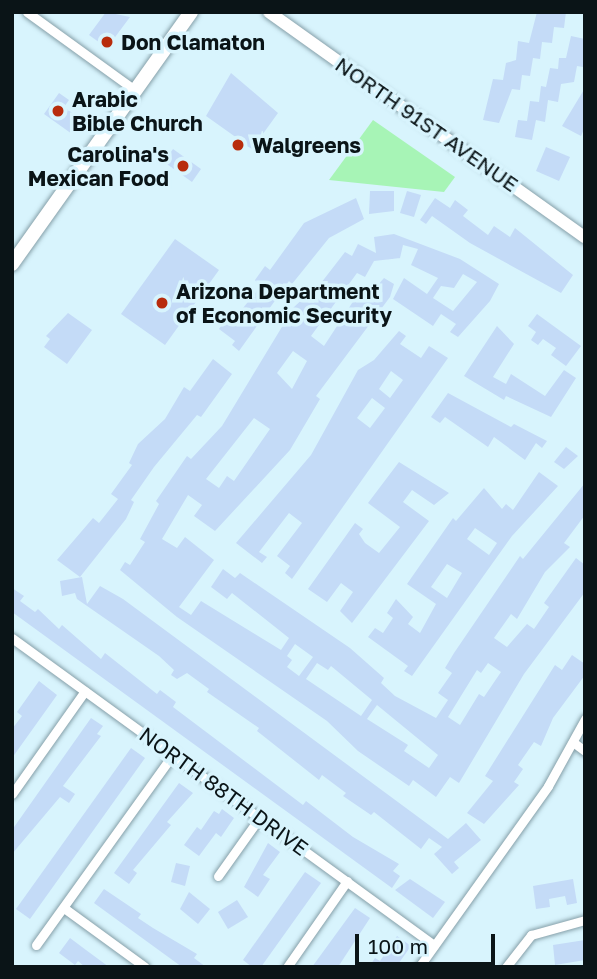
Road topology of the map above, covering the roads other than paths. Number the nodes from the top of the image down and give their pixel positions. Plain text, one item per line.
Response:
1 (27, 12) edge
2 (191, 12) edge
3 (269, 12) edge
4 (136, 91) junction
5 (585, 237) edge
6 (12, 264) edge
7 (12, 638) edge
8 (85, 691) junction
9 (585, 719) edge
10 (573, 742) junction
11 (585, 751) edge
12 (173, 754) junction
13 (12, 794) edge
14 (260, 817) junction
15 (218, 876) dead end
16 (347, 881) junction
17 (64, 908) junction
18 (585, 920) edge
19 (435, 945) junction
20 (36, 946) dead end
21 (145, 967) edge
22 (287, 967) edge
23 (419, 967) edge
24 (506, 967) edge

1 - 4 street
2 - 4 main road
3 - 5 main road, NORTH 91ST AVENUE
4 - 6 main road
7 - 8 street, NORTH 88TH DRIVE
8 - 12 street, NORTH 88TH DRIVE
8 - 13 street
9 - 10 street
10 - 11 street
10 - 19 street
12 - 14 street, NORTH 88TH DRIVE
12 - 17 street
14 - 15 street
14 - 16 street, NORTH 88TH DRIVE
16 - 19 street, NORTH 88TH DRIVE
16 - 22 street
17 - 20 street
17 - 21 street
18 - 24 street
19 - 23 street

